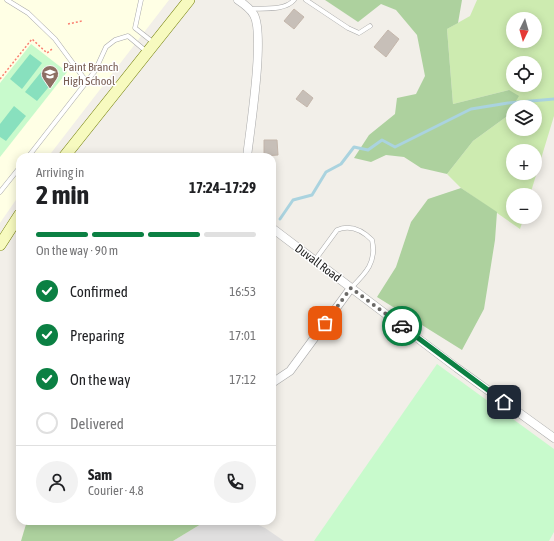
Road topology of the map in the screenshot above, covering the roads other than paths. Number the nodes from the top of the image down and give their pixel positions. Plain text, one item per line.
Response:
1 (7, 0) edge
2 (141, 0) edge
3 (189, 0) edge
4 (238, 0) edge
5 (294, 0) edge
6 (306, 0) edge
7 (250, 9) junction
8 (370, 26) dead end
9 (154, 43) junction
10 (147, 52) junction
11 (86, 81) junction
12 (31, 153) edge
13 (67, 153) edge
14 (247, 153) edge
15 (16, 172) edge
16 (0, 192) edge
17 (16, 220) edge
18 (276, 231) edge
19 (0, 245) edge
20 (315, 260) junction
21 (351, 288) junction
22 (276, 381) edge
23 (554, 438) edge

1 - 11 lane
2 - 9 lane
3 - 9 main road
4 - 7 street
5 - 7 lane
6 - 8 lane
7 - 14 street
9 - 10 main road
10 - 11 lane
10 - 13 main road
11 - 12 lane
15 - 16 lane
17 - 19 main road
18 - 20 street, Duvall Road
20 - 21 street, Duvall Road
20 - 21 lane
21 - 22 street
21 - 23 street, Duvall Road

